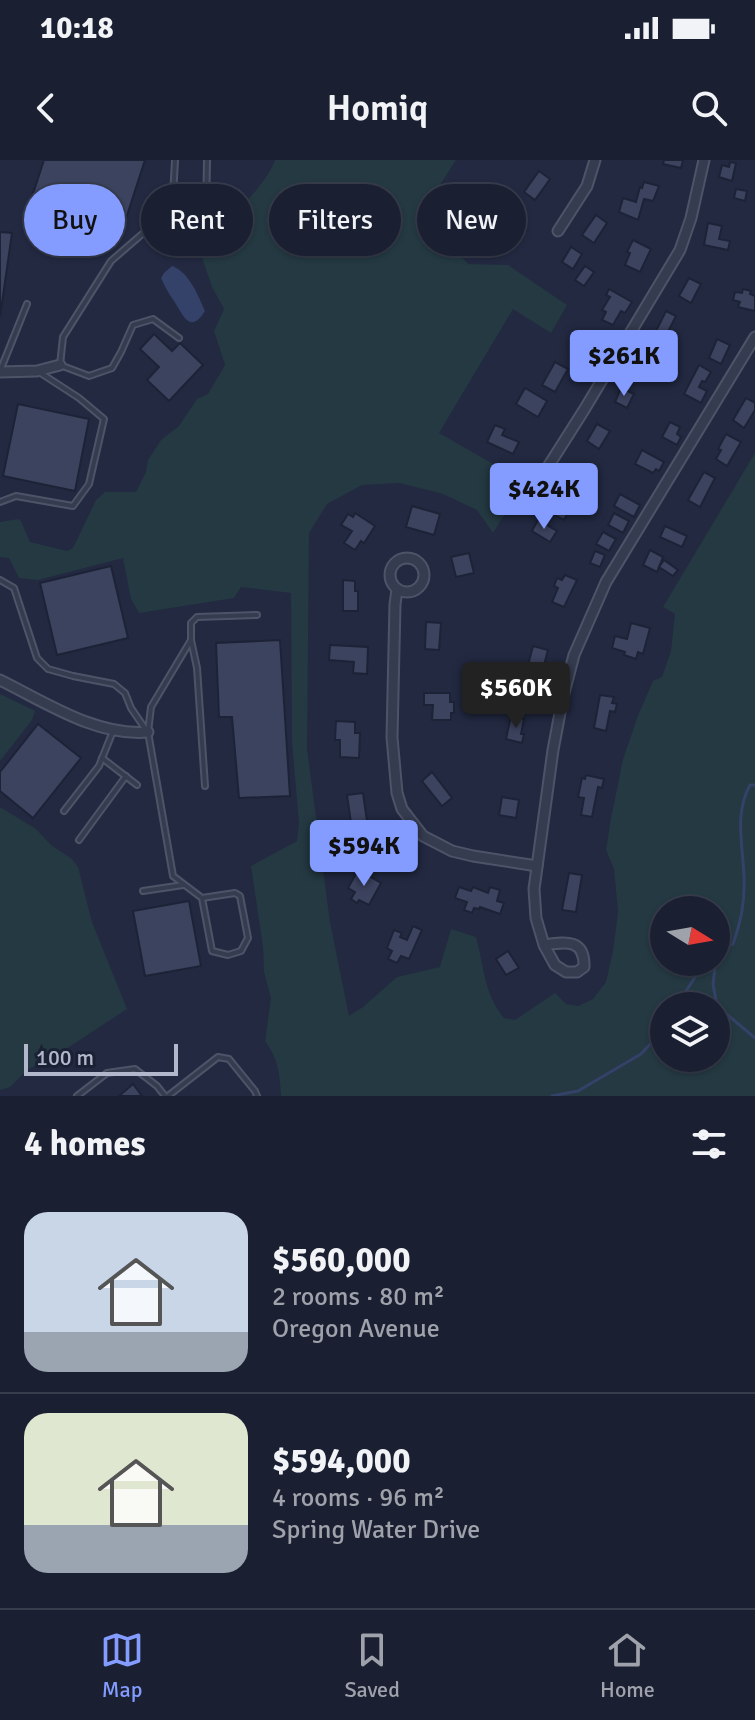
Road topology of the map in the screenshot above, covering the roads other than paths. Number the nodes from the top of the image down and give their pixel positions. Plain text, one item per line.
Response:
1 (175, 160) edge
2 (207, 160) edge
3 (595, 160) edge
4 (704, 160) edge
5 (174, 184) edge
6 (207, 184) edge
7 (558, 231) dead end
8 (141, 235) edge
9 (27, 304) dead end
10 (755, 337) edge
11 (179, 338) dead end
12 (60, 365) junction
13 (0, 371) edge
14 (37, 371) junction
15 (544, 473) dead end
16 (0, 502) edge
17 (0, 580) edge
18 (397, 590) dead end
19 (257, 615) dead end
20 (191, 640) junction
21 (0, 680) edge
22 (113, 731) junction
23 (148, 732) junction
24 (102, 758) junction
25 (126, 776) junction
26 (137, 785) dead end
27 (205, 786) dead end
28 (64, 811) dead end
29 (79, 840) dead end
30 (537, 866) junction
31 (183, 885) junction
32 (143, 891) dead end
33 (202, 898) junction
34 (544, 945) dead end
35 (77, 1096) edge
36 (167, 1096) edge
37 (257, 1096) edge

1 - 5 lane
2 - 6 lane
3 - 7 street
4 - 15 street
8 - 12 lane
9 - 13 lane
10 - 30 street
11 - 12 lane
12 - 14 street
13 - 14 street
14 - 16 lane
17 - 23 lane
18 - 30 street
19 - 20 lane
20 - 23 lane
20 - 27 lane
21 - 22 street
22 - 23 street
22 - 24 lane
23 - 31 lane
24 - 25 lane
24 - 28 lane
25 - 26 lane
25 - 29 lane
30 - 34 street
31 - 32 lane
31 - 33 lane
33 - 33 lane
35 - 36 lane
36 - 37 lane

